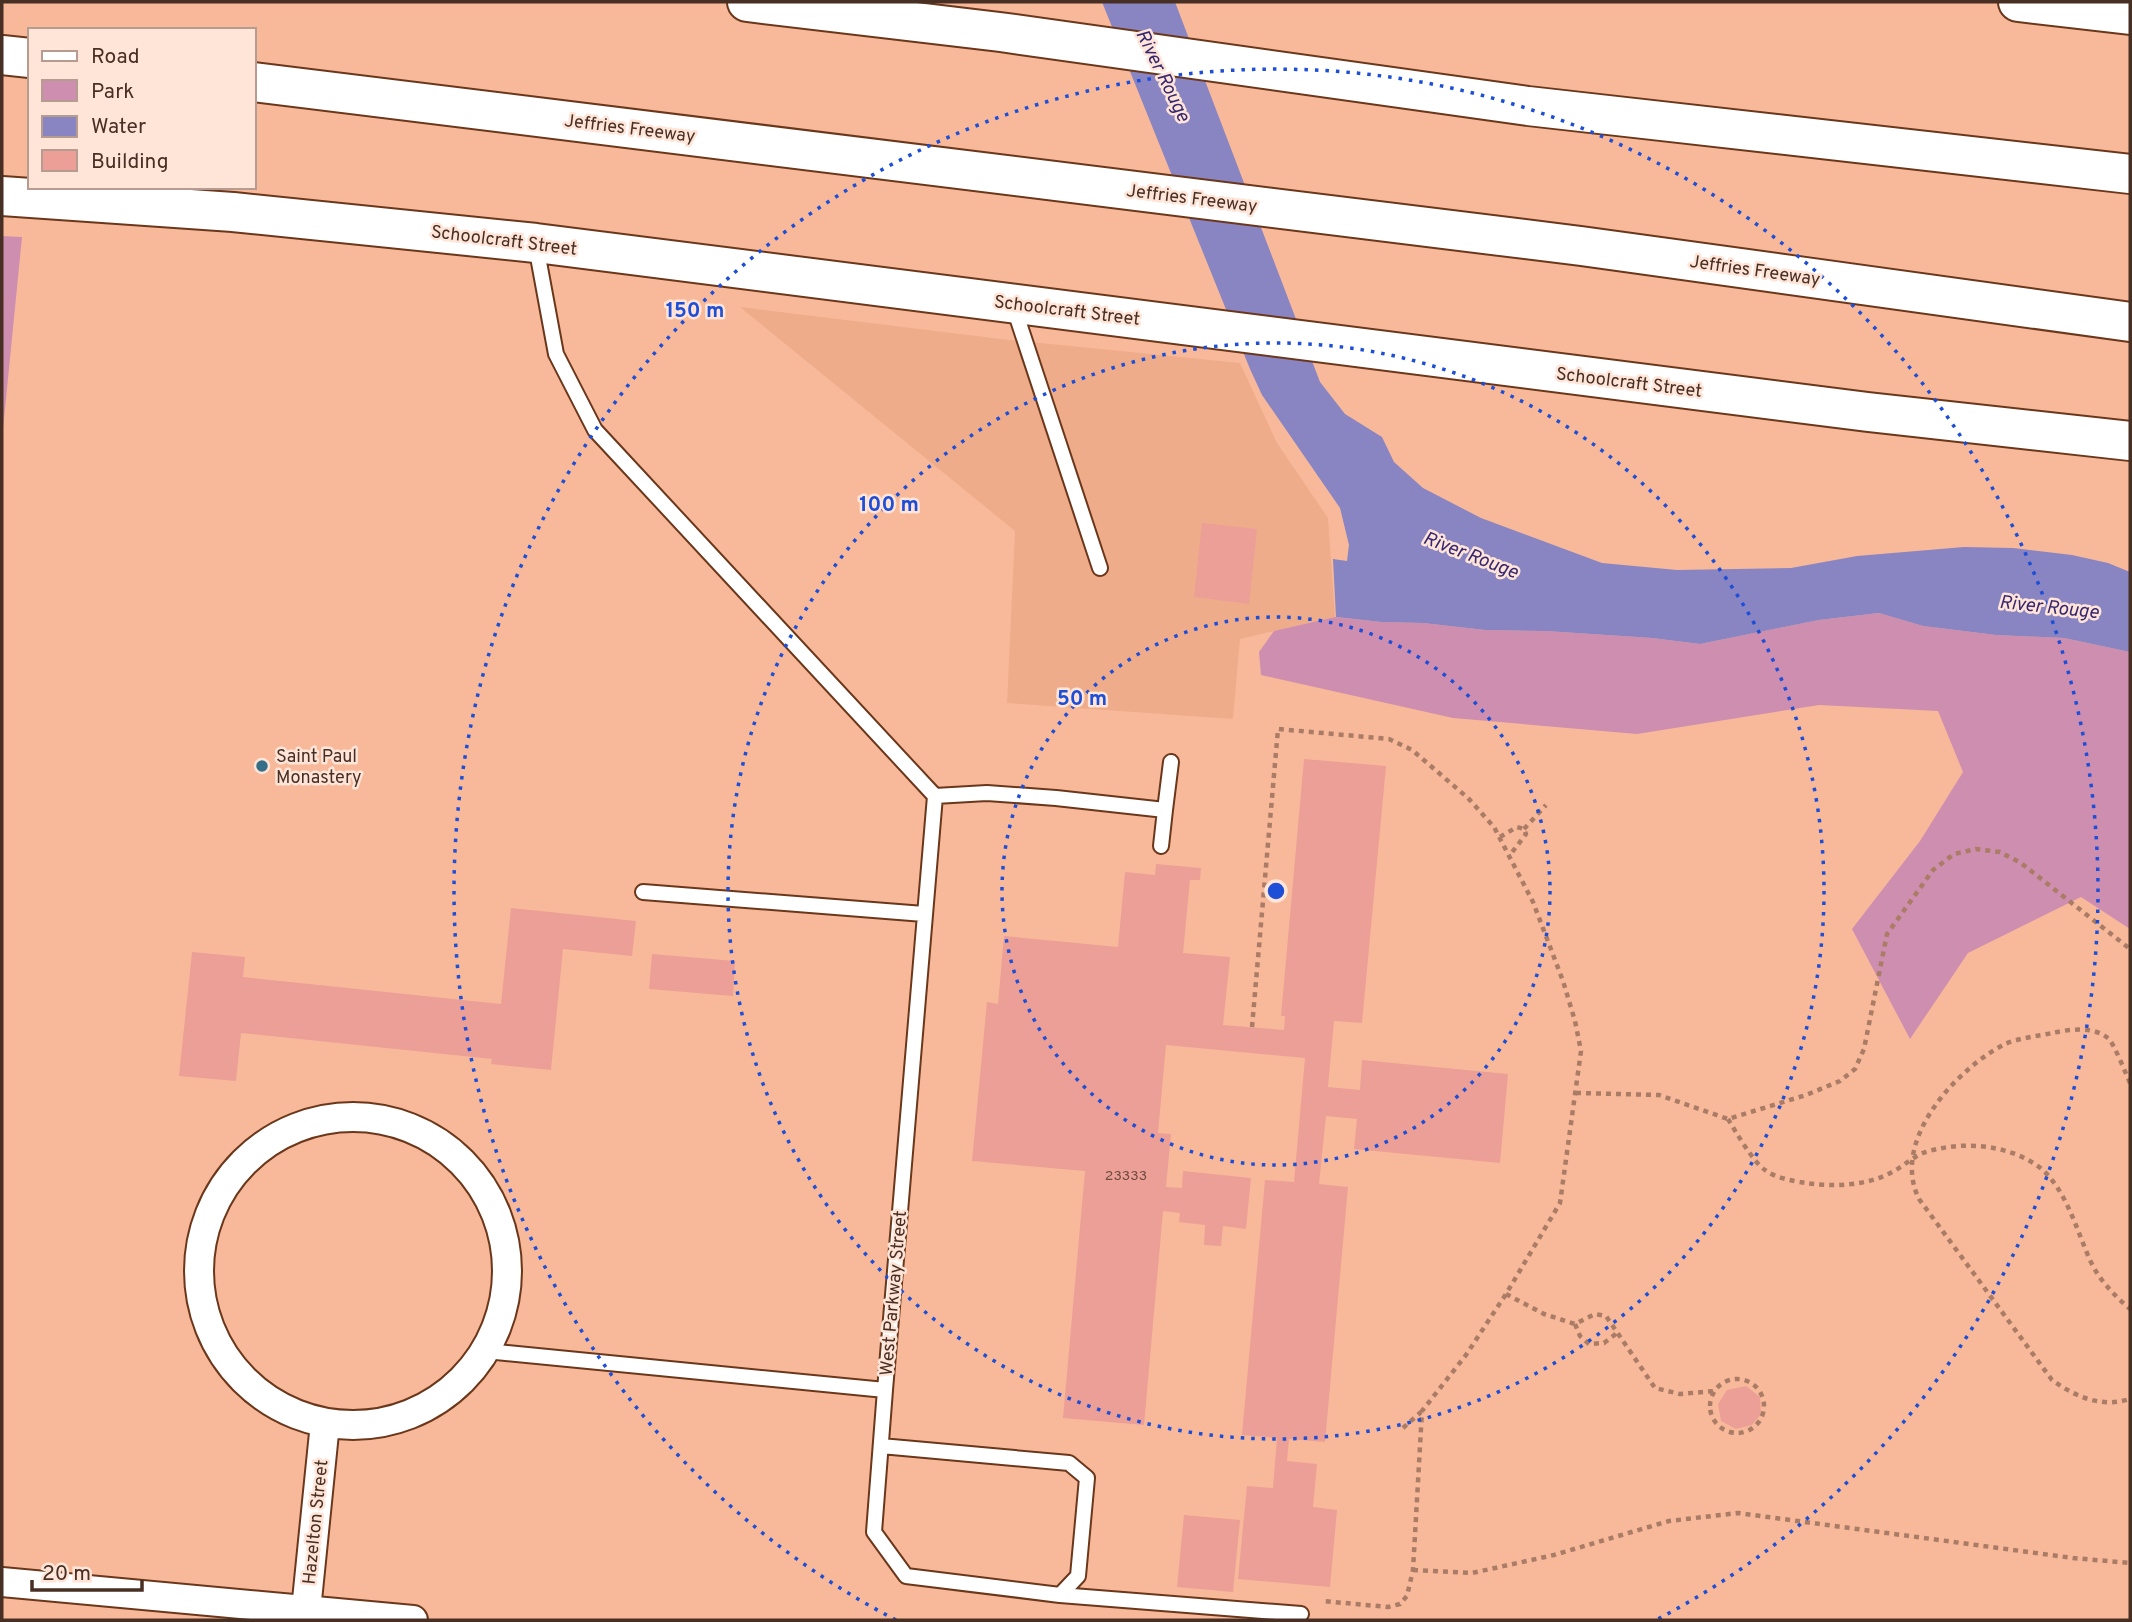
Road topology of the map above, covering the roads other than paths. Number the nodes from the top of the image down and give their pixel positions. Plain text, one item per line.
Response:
1 (747, 2) edge
2 (2018, 2) edge
3 (2130, 15) edge
4 (2, 55) edge
5 (28, 58) edge
6 (256, 82) edge
7 (2130, 174) edge
8 (2, 196) edge
9 (536, 243) junction
10 (1013, 303) junction
11 (2130, 321) edge
12 (2130, 441) edge
13 (1100, 568) dead end
14 (1171, 762) dead end
15 (935, 796) junction
16 (1165, 810) junction
17 (1161, 846) dead end
18 (643, 892) dead end
19 (924, 915) junction
20 (486, 1350) junction
21 (885, 1390) junction
22 (325, 1423) junction
23 (881, 1446) junction
24 (2, 1583) edge
25 (1060, 1595) junction
26 (1301, 1614) dead end
27 (306, 1615) edge
28 (413, 1620) edge

1 - 7 main road
2 - 3 main road
4 - 5 main road
6 - 11 main road, Jeffries Freeway
8 - 9 main road, Schoolcraft Street
9 - 10 main road, Schoolcraft Street
9 - 15 lane
10 - 12 main road, Schoolcraft Street
10 - 13 lane
14 - 16 lane
15 - 16 lane
15 - 19 lane, West Parkway Street
16 - 17 lane
18 - 19 lane
19 - 21 lane, West Parkway Street
20 - 21 lane, West Parkway Street
20 - 22 street
20 - 22 street
21 - 23 lane
22 - 27 street, Hazelton Street
23 - 25 lane
23 - 25 lane
24 - 27 street
25 - 26 lane
27 - 28 street

